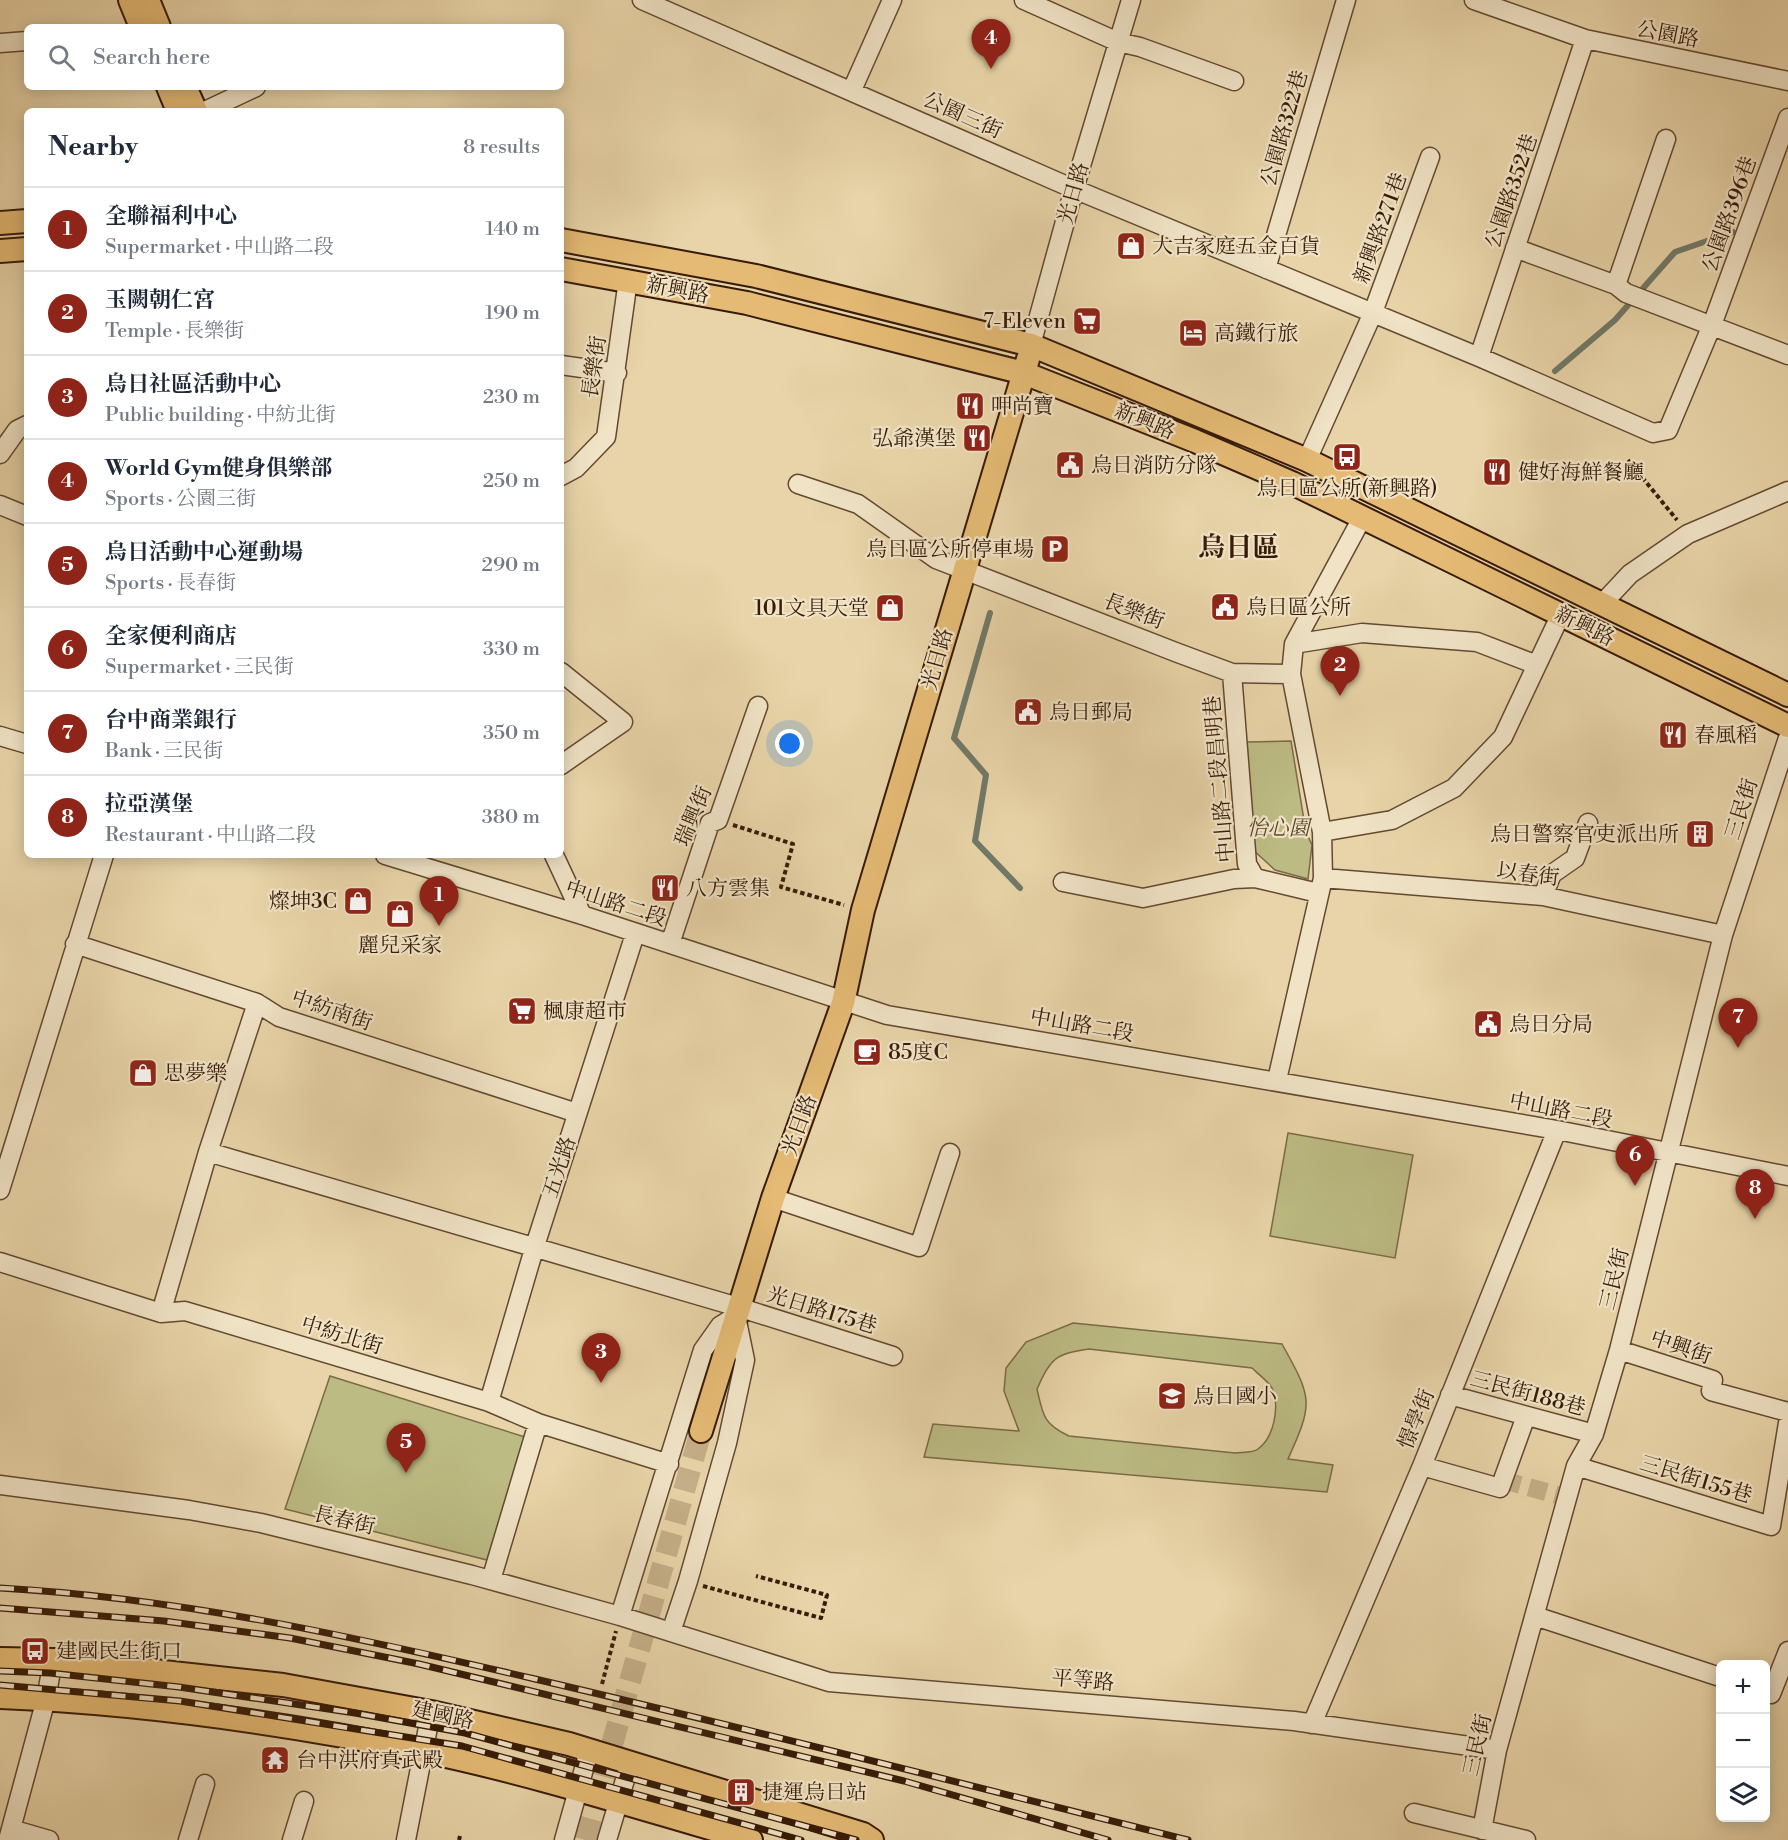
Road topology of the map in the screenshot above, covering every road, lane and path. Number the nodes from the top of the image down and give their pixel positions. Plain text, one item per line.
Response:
1 (130, 0) edge
2 (148, 0) edge
3 (642, 0) edge
4 (892, 0) edge
5 (1024, 0) edge
6 (1131, 0) edge
7 (1346, 0) edge
8 (1474, 0) edge
9 (678, 8) edge
10 (140, 24) edge
11 (158, 24) edge
12 (1585, 39) junction
13 (24, 41) edge
14 (1118, 42) junction
15 (0, 43) edge
16 (1234, 81) dead end
17 (1788, 81) edge
18 (169, 90) edge
19 (186, 90) edge
20 (250, 90) edge
21 (852, 90) junction
22 (177, 108) edge
23 (194, 108) edge
24 (211, 108) edge
25 (1788, 118) edge
26 (1666, 139) dead end
27 (1430, 157) dead end
28 (1074, 189) junction
29 (24, 221) edge
30 (0, 223) edge
31 (564, 241) edge
32 (1515, 248) junction
33 (24, 249) edge
34 (0, 251) edge
35 (564, 269) edge
36 (1266, 269) junction
37 (628, 280) junction
38 (1621, 289) junction
39 (1372, 315) junction
40 (1712, 325) junction
41 (1031, 345) junction
42 (1788, 355) edge
43 (1479, 357) junction
44 (564, 365) edge
45 (617, 373) junction
46 (1024, 374) junction
47 (24, 426) edge
48 (0, 454) edge
49 (1307, 460) junction
50 (1628, 460) dead end
51 (564, 474) edge
52 (798, 484) dead end
53 (1788, 491) edge
54 (0, 505) edge
55 (24, 515) edge
56 (1362, 518) junction
57 (1688, 534) junction
58 (964, 569) junction
59 (1602, 604) junction
60 (1561, 614) junction
61 (1294, 644) junction
62 (1537, 665) junction
63 (1232, 673) junction
64 (564, 674) edge
65 (1291, 674) junction
66 (1788, 695) edge
67 (758, 706) dead end
68 (1788, 726) edge
69 (0, 736) edge
70 (1788, 738) edge
71 (24, 743) edge
72 (564, 763) edge
73 (718, 820) junction
74 (1588, 823) dead end
75 (1322, 832) junction
76 (103, 858) edge
77 (395, 858) edge
78 (555, 858) edge
79 (1255, 878) junction
80 (1063, 882) dead end
81 (1321, 885) junction
82 (1543, 896) junction
83 (863, 910) junction
84 (582, 915) junction
85 (635, 934) junction
86 (1723, 935) junction
87 (75, 944) junction
88 (670, 944) junction
89 (257, 1003) junction
90 (843, 1003) junction
91 (1276, 1080) junction
92 (577, 1113) junction
93 (1557, 1130) junction
94 (208, 1152) junction
95 (950, 1152) dead end
96 (1669, 1154) junction
97 (1788, 1176) edge
98 (0, 1190) edge
99 (773, 1198) junction
100 (534, 1249) junction
101 (0, 1262) edge
102 (737, 1312) junction
103 (161, 1313) junction
104 (1619, 1350) junction
105 (893, 1356) dead end
106 (1450, 1395) junction
107 (489, 1402) junction
108 (1788, 1412) edge
109 (1526, 1416) junction
110 (538, 1423) junction
111 (1788, 1423) edge
112 (701, 1431) tunnel mouth
113 (1594, 1434) junction
114 (669, 1464) junction
115 (1422, 1466) junction
116 (1576, 1466) junction
117 (0, 1485) edge
118 (756, 1576) dead end
119 (491, 1580) junction
120 (714, 1589) dead end
121 (620, 1616) junction
122 (1535, 1616) junction
123 (671, 1632) junction
124 (1788, 1651) edge
125 (0, 1659) edge
126 (53, 1660) junction
127 (1716, 1676) edge
128 (602, 1684) dead end
129 (1775, 1695) edge
130 (0, 1697) edge
131 (46, 1699) junction
132 (431, 1712) junction
133 (1312, 1724) junction
134 (1497, 1750) junction
135 (590, 1751) junction
136 (424, 1752) junction
137 (630, 1763) junction
138 (205, 1784) dead end
139 (579, 1791) junction
140 (304, 1801) dead end
141 (618, 1802) junction
142 (1414, 1813) dead end
143 (1482, 1830) junction
144 (10, 1834) edge
145 (49, 1840) edge
146 (188, 1840) edge
147 (292, 1840) edge
148 (406, 1840) edge
149 (564, 1840) edge
150 (607, 1840) edge
151 (751, 1840) edge
152 (872, 1840) edge
153 (1526, 1840) edge

1 - 10 main road
2 - 11 main road
3 - 9 street, 公園三街
4 - 21 street
5 - 14 street
6 - 14 street, 光日路
7 - 36 street, 公園路322巷
8 - 12 street, 公園路
9 - 21 street, 公園三街
12 - 17 street, 公園路
12 - 32 street, 公園路352巷
13 - 15 street
14 - 16 street
14 - 28 street, 光日路
18 - 22 main road
19 - 23 main road
20 - 24 street
21 - 28 street, 公園三街
25 - 40 street, 公園路396巷
26 - 38 street
27 - 39 street, 新興路271巷
28 - 36 street, 公園三街
28 - 41 street, 光日路
29 - 30 main road
31 - 41 main road, 新興路
32 - 38 street
32 - 43 street, 公園路352巷
33 - 34 main road
35 - 37 main road, 新興路
36 - 39 street, 公園三街
37 - 45 street, 長樂街
37 - 46 main road, 新興路
38 - 40 street
39 - 43 street, 新興路271巷
39 - 49 street, 新興路271巷
40 - 42 street
40 - 43 street, 公園路396巷
41 - 46 main road, 光日路
41 - 49 main road, 新興路
44 - 45 street
45 - 51 street, 長樂街
46 - 56 main road, 新興路
46 - 58 main road, 光日路
47 - 48 street
49 - 59 main road, 新興路
50 - 57 path
52 - 58 street, 長樂街
53 - 57 street
54 - 55 street
56 - 60 main road, 新興路
56 - 61 street
57 - 59 street
58 - 63 street, 長樂街
58 - 83 main road, 光日路
59 - 66 main road, 新興路
60 - 62 street
60 - 68 main road, 新興路
61 - 62 street
61 - 65 street
62 - 75 street
63 - 65 street, 長樂街
63 - 79 street, 中山路二段昌明巷
64 - 72 street
65 - 75 street
67 - 73 street, 瑞興街
69 - 71 street
70 - 86 street, 三民街
73 - 83 path
73 - 88 street, 瑞興街
74 - 82 street
75 - 81 street
76 - 87 street
77 - 84 street, 中山路二段
78 - 84 street
79 - 80 street, 中山路二段昌明巷
79 - 81 street, 中山路二段昌明巷
81 - 82 street, 以春街
81 - 91 street
82 - 86 street, 以春街
83 - 90 main road, 光日路
84 - 85 street, 中山路二段
85 - 88 street, 中山路二段
85 - 92 street, 五光路
86 - 96 street, 三民街
87 - 89 street, 中紡南街
87 - 98 street
88 - 90 street, 中山路二段
89 - 92 street, 中紡南街
89 - 94 street
90 - 91 street, 中山路二段
90 - 99 main road, 光日路
91 - 93 street, 中山路二段
92 - 100 street, 五光路
93 - 96 street, 中山路二段
93 - 106 street, 憬學街
94 - 100 street, 光日路175巷
94 - 103 street
95 - 99 street
96 - 97 street, 中山路二段
96 - 104 street, 三民街
99 - 102 main road, 光日路
100 - 102 street, 光日路175巷
100 - 107 street, 五光路
101 - 103 street, 中紡北街
102 - 105 street, 光日路175巷
102 - 112 main road, 光日路
102 - 114 street
102 - 123 street, 光日路
103 - 107 street, 中紡北街
104 - 108 street, 中興街
104 - 113 street, 三民街
106 - 109 street, 三民街188巷
106 - 115 street, 憬學街
107 - 110 street, 中紡北街
109 - 113 street, 三民街188巷
109 - 115 street
110 - 114 street, 中紡北街
110 - 119 street
111 - 116 street, 三民街155巷
113 - 116 street, 三民街
114 - 121 street
115 - 133 street, 憬學街
116 - 122 street, 三民街
117 - 119 street, 長春街
118 - 120 path
119 - 121 street, 長春街
121 - 123 street, 長春街
121 - 128 path
122 - 127 street
122 - 134 street, 三民街
123 - 133 street, 平等路
124 - 129 street
125 - 126 main road, 建國路
126 - 131 street
126 - 132 main road, 建國路
130 - 131 main road, 建國路
131 - 136 main road, 建國路
131 - 144 street
132 - 135 main road, 建國路
132 - 136 street
133 - 134 street, 平等路
134 - 143 street, 三民街
135 - 137 main road, 建國路
135 - 139 street
136 - 139 main road, 建國路
136 - 148 street
137 - 141 street
137 - 152 main road, 建國路
138 - 146 street
139 - 141 main road, 建國路
139 - 149 street
140 - 147 street
141 - 150 street
141 - 151 main road, 建國路
142 - 143 street
143 - 153 street
144 - 145 street

